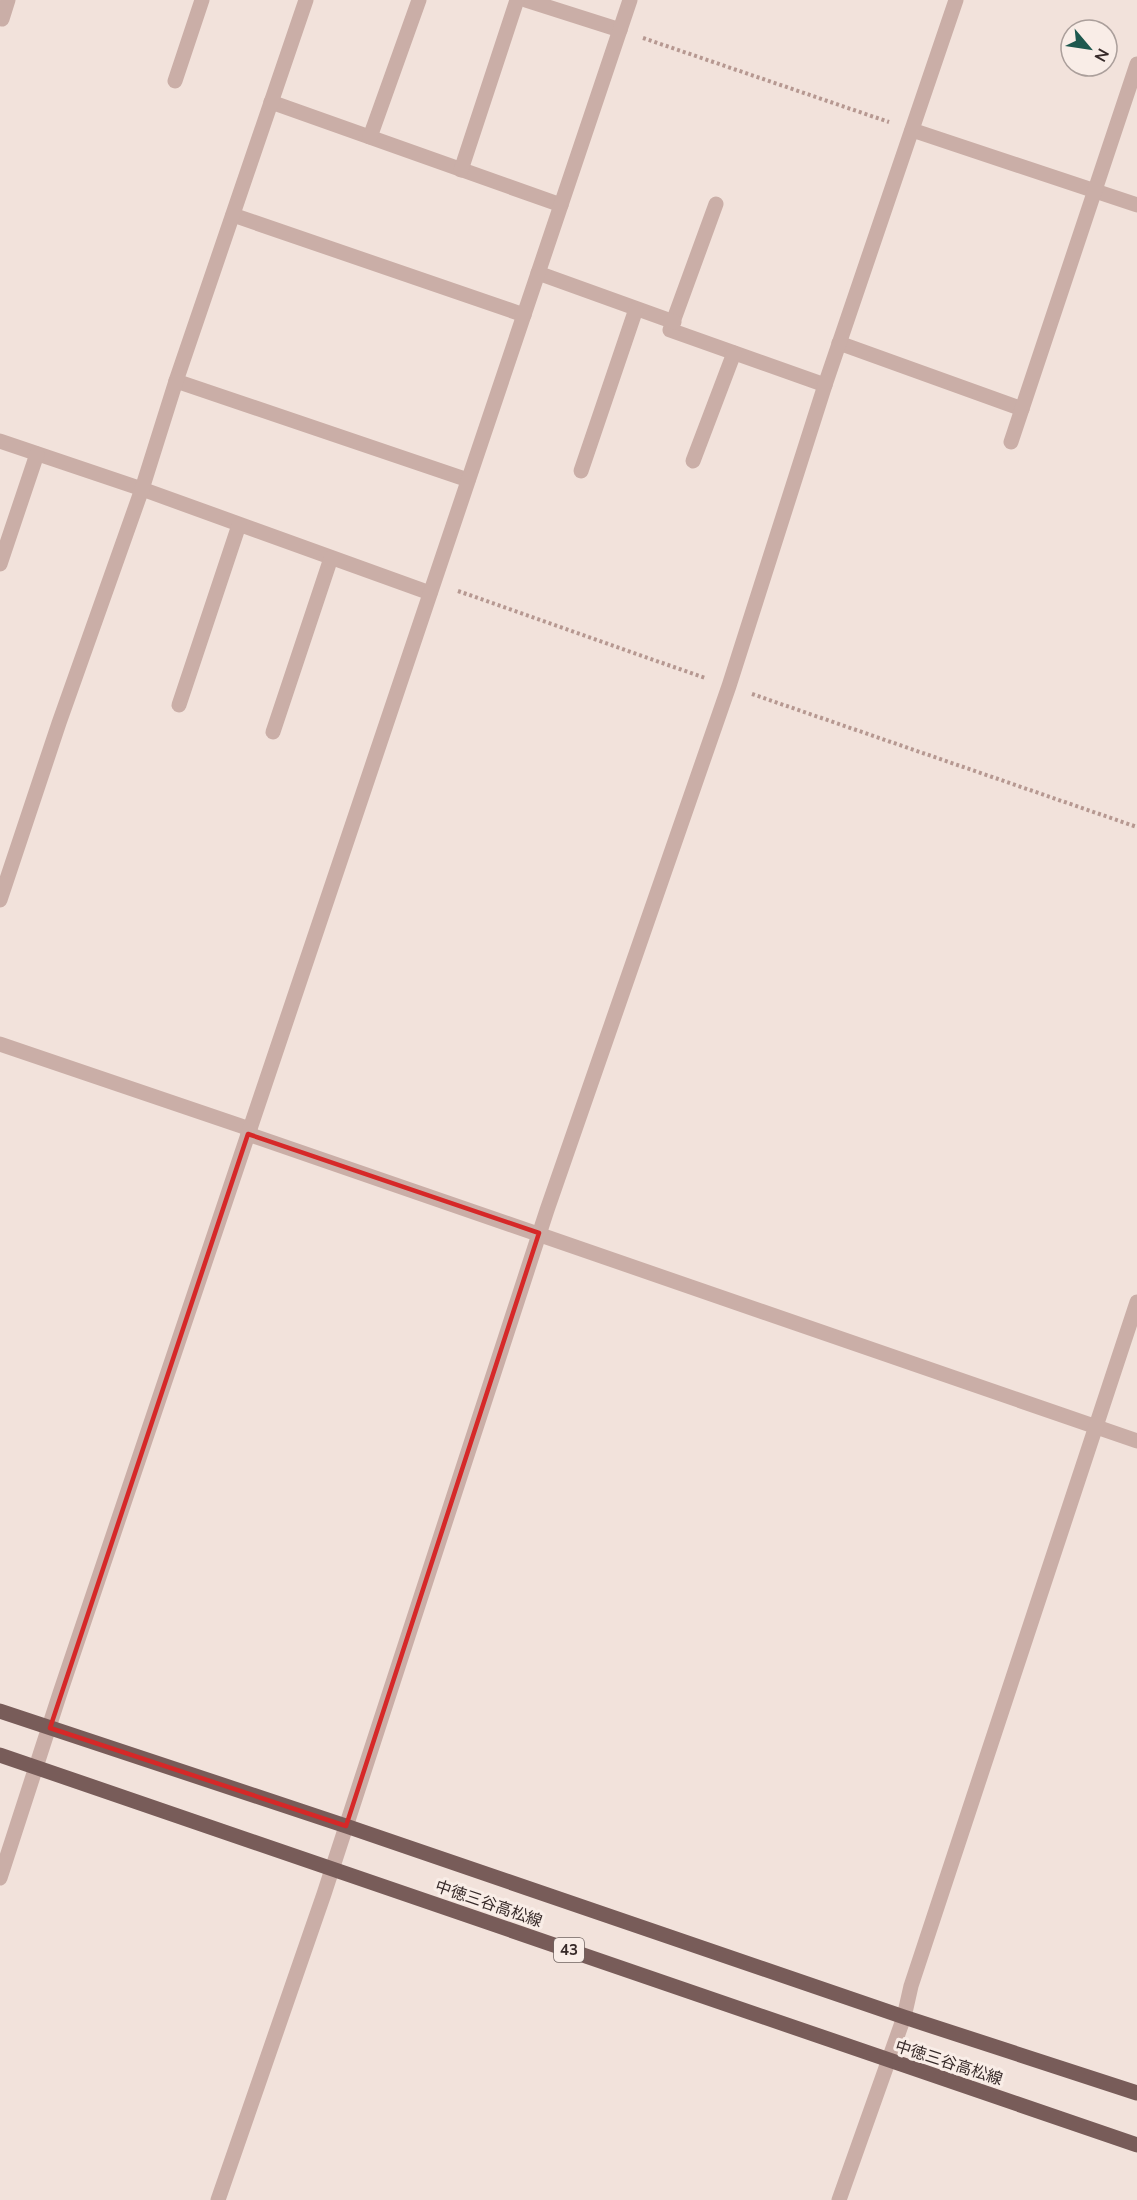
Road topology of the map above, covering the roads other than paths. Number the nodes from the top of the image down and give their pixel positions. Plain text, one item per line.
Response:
1 (8, 0) edge
2 (202, 0) edge
3 (306, 0) edge
4 (419, 0) edge
5 (517, 0) edge
6 (526, 0) edge
7 (630, 0) edge
8 (957, 0) edge
9 (2, 19) dead end
10 (620, 30) junction
11 (1137, 64) edge
12 (175, 81) dead end
13 (271, 102) junction
14 (912, 130) junction
15 (370, 137) junction
16 (461, 170) junction
17 (1095, 191) junction
18 (716, 204) dead end
19 (561, 205) junction
20 (1137, 205) edge
21 (233, 215) junction
22 (538, 273) junction
23 (636, 309) junction
24 (524, 315) junction
25 (674, 322) junction
26 (839, 343) junction
27 (734, 353) junction
28 (176, 381) junction
29 (825, 385) junction
30 (1022, 409) junction
31 (0, 441) edge
32 (1011, 442) dead end
33 (37, 454) junction
34 (693, 461) dead end
35 (581, 471) dead end
36 (468, 480) junction
37 (141, 489) junction
38 (239, 525) junction
39 (331, 558) junction
40 (0, 564) edge
41 (432, 588) junction
42 (179, 705) dead end
43 (273, 732) dead end
44 (0, 900) edge
45 (0, 1044) edge
46 (249, 1131) junction
47 (539, 1233) junction
48 (1137, 1302) edge
49 (1095, 1426) junction
50 (1137, 1441) edge
51 (0, 1711) edge
52 (50, 1728) junction
53 (0, 1755) edge
54 (37, 1768) junction
55 (346, 1826) junction
56 (333, 1868) junction
57 (0, 1878) edge
58 (904, 2017) junction
59 (888, 2061) junction
60 (1137, 2093) edge
61 (1137, 2145) edge
62 (218, 2200) edge
63 (839, 2200) edge

1 - 9 street
2 - 12 street
3 - 13 street
4 - 15 street
5 - 16 street
6 - 10 street
7 - 10 street
8 - 14 street
10 - 19 street
11 - 17 street
13 - 15 street
13 - 21 street
14 - 17 street
14 - 26 street
15 - 16 street
16 - 19 street
17 - 20 street
17 - 30 street
18 - 25 street
19 - 22 street
21 - 24 street
21 - 28 street
22 - 23 street
22 - 24 street
23 - 25 street
23 - 35 street
24 - 36 street
25 - 27 street
26 - 29 street
26 - 30 street
27 - 29 street
27 - 34 street
28 - 36 street
28 - 37 street
29 - 47 street
30 - 32 street
31 - 33 street
33 - 37 street
33 - 40 street
36 - 41 street
37 - 38 street
37 - 44 street
38 - 39 street
38 - 42 street
39 - 41 street
39 - 43 street
41 - 46 street
45 - 46 street
46 - 47 street
46 - 52 street
47 - 49 street
47 - 55 street
48 - 49 street
49 - 50 street
49 - 58 street
51 - 52 main road, 中徳三谷高松線
52 - 54 street
52 - 55 main road, 中徳三谷高松線
53 - 54 main road, 中徳三谷高松線 / 43
54 - 56 main road, 中徳三谷高松線 / 43
54 - 57 street
55 - 56 street
55 - 58 main road, 中徳三谷高松線
56 - 59 main road, 中徳三谷高松線 / 43
56 - 62 street
58 - 59 street
58 - 60 main road, 中徳三谷高松線
59 - 61 main road, 中徳三谷高松線 / 43
59 - 63 street

